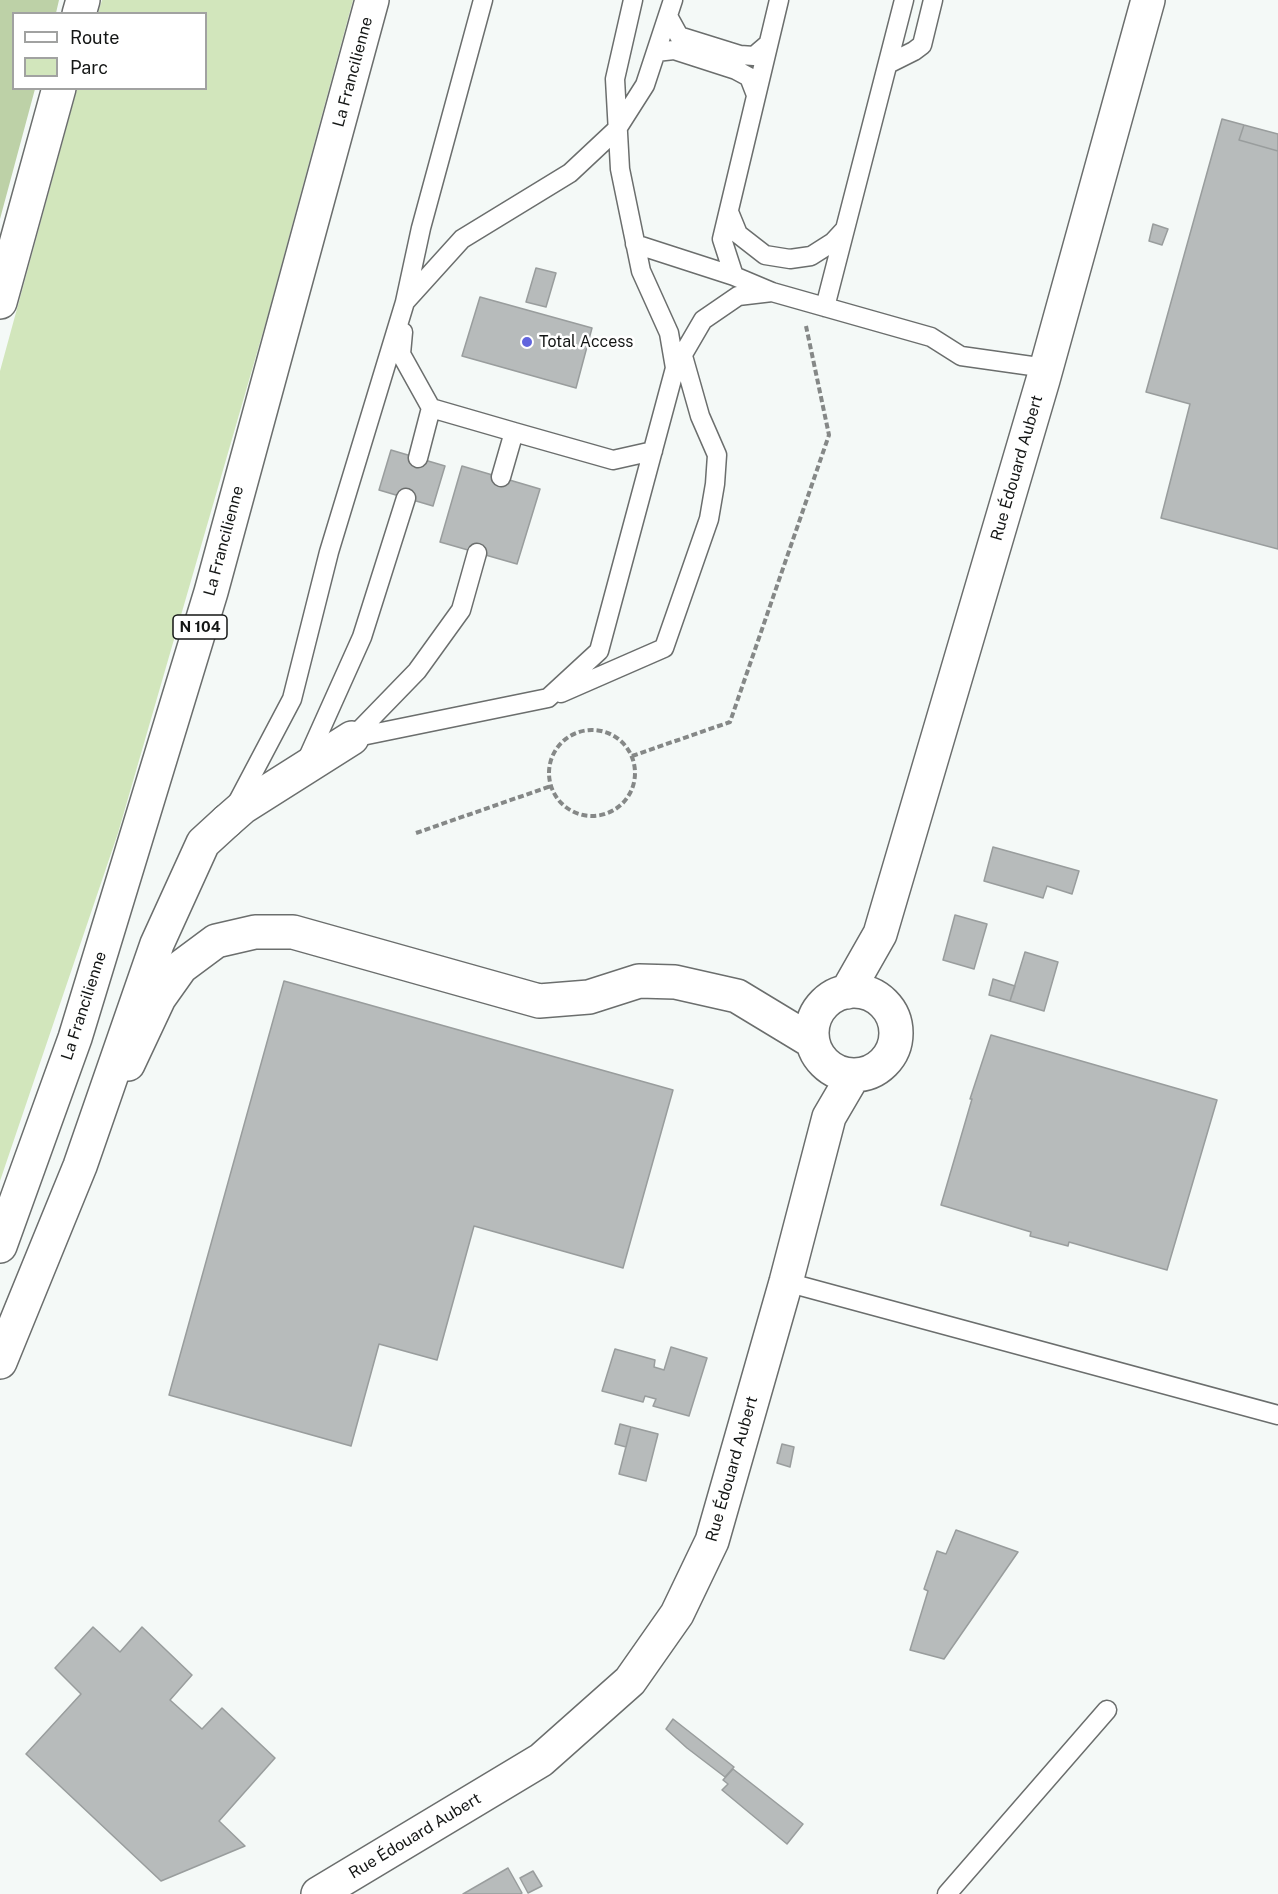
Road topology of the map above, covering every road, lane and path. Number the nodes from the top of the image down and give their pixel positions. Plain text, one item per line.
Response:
1 (372, 0) edge
2 (483, 0) edge
3 (633, 0) edge
4 (779, 0) edge
5 (904, 0) edge
6 (933, 0) edge
7 (1148, 0) edge
8 (670, 8) edge
9 (768, 44) junction
10 (656, 52) junction
11 (888, 64) junction
12 (58, 90) edge
13 (756, 95) junction
14 (617, 129) junction
15 (729, 212) junction
16 (845, 229) junction
17 (635, 244) junction
18 (734, 276) junction
19 (772, 292) junction
20 (801, 300) junction
21 (0, 302) edge
22 (405, 302) junction
23 (825, 307) junction
24 (679, 362) junction
25 (1046, 368) junction
26 (430, 408) junction
27 (514, 432) junction
28 (653, 451) junction
29 (418, 458) dead end
30 (501, 477) dead end
31 (406, 498) dead end
32 (477, 553) dead end
33 (549, 698) junction
34 (352, 738) junction
35 (632, 756) junction
36 (303, 769) junction
37 (550, 786) junction
38 (227, 821) junction
39 (416, 833) dead end
40 (880, 934) junction
41 (848, 992) junction
42 (885, 1005) junction
43 (815, 1049) junction
44 (853, 1076) junction
45 (829, 1117) junction
46 (80, 1166) junction
47 (0, 1246) edge
48 (786, 1282) junction
49 (0, 1362) edge
50 (1278, 1415) edge
51 (1107, 1710) dead end
52 (318, 1894) edge
53 (947, 1894) edge

1 - 47 main road, La Francilienne / N 104
2 - 22 lane
3 - 14 lane
4 - 9 lane
5 - 11 lane
6 - 11 lane
7 - 25 main road, Rue Édouard Aubert
8 - 9 lane
8 - 10 lane
9 - 13 lane
10 - 13 lane
10 - 14 lane
11 - 16 lane
12 - 21 main road
13 - 15 lane
14 - 17 lane
14 - 22 lane
15 - 16 lane
15 - 18 lane
16 - 23 lane
17 - 18 lane
17 - 24 lane
18 - 19 lane
19 - 20 lane
19 - 24 lane
20 - 23 lane
20 - 35 path
22 - 26 lane
22 - 38 lane
23 - 25 lane
24 - 28 lane
24 - 33 lane
25 - 40 main road, Rue Édouard Aubert
26 - 27 lane
26 - 29 lane
27 - 28 lane
27 - 30 lane
28 - 33 lane
31 - 36 lane
32 - 34 lane
33 - 34 lane
34 - 36 main road
35 - 37 path
35 - 37 path
36 - 38 main road
37 - 39 path
38 - 46 main road
40 - 41 main road, Rue Édouard Aubert
40 - 42 main road, Rue Édouard Aubert
41 - 42 main road
41 - 43 main road
42 - 44 main road
43 - 44 main road
43 - 45 main road, Rue Édouard Aubert
43 - 46 main road
44 - 45 main road, Rue Édouard Aubert
45 - 48 main road, Rue Édouard Aubert
46 - 49 main road
48 - 50 lane
48 - 52 main road, Rue Édouard Aubert
51 - 53 lane

